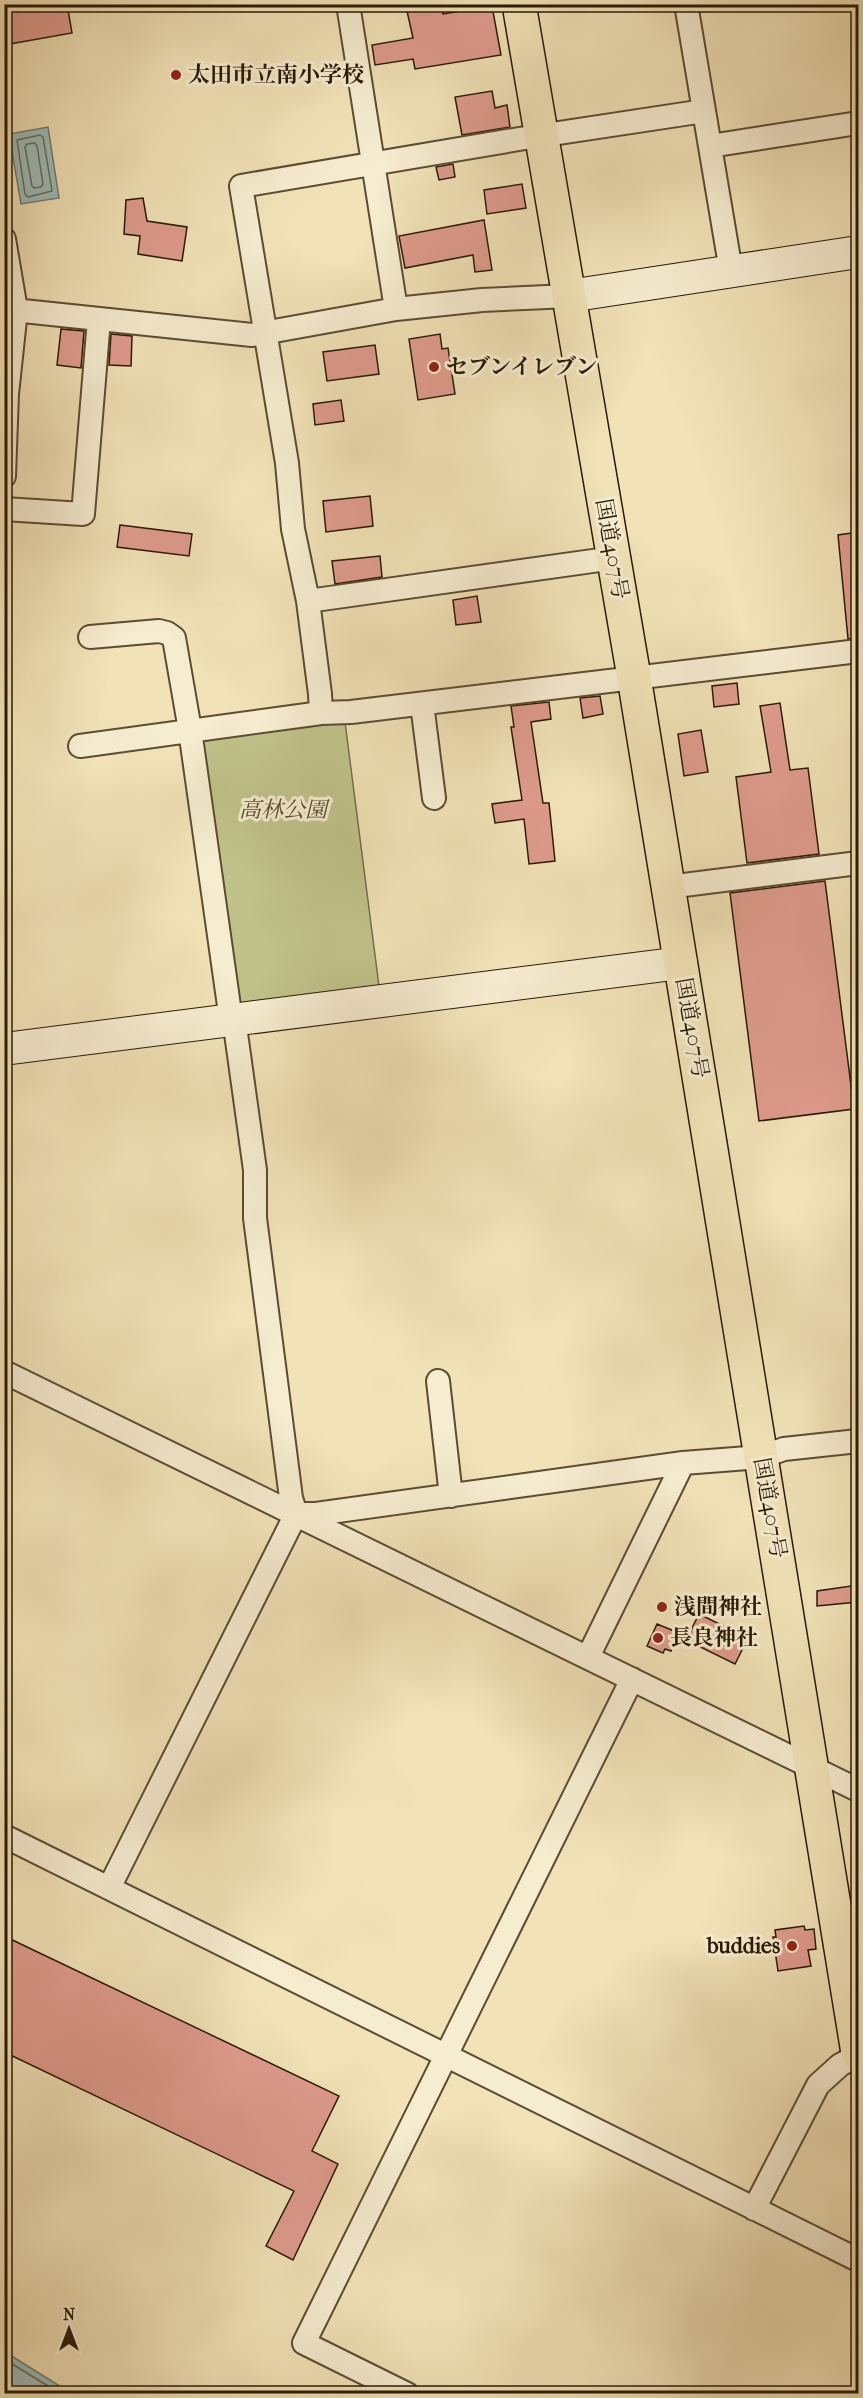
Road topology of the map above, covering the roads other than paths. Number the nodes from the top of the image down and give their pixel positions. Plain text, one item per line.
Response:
1 (348, 4) edge
2 (519, 4) edge
3 (686, 4) edge
4 (704, 111) junction
5 (858, 123) edge
6 (542, 135) junction
7 (710, 146) junction
8 (374, 164) junction
9 (4, 239) edge
10 (858, 252) edge
11 (731, 271) junction
12 (569, 296) junction
13 (10, 309) edge
14 (396, 309) junction
15 (99, 319) junction
16 (265, 333) junction
17 (4, 476) edge
18 (4, 509) edge
19 (614, 558) junction
20 (308, 601) junction
21 (90, 637) dead end
22 (858, 651) edge
23 (634, 677) junction
24 (422, 704) junction
25 (321, 713) junction
26 (190, 730) junction
27 (80, 746) dead end
28 (434, 798) dead end
29 (858, 863) edge
30 (668, 887) junction
31 (681, 963) junction
32 (234, 1019) junction
33 (4, 1049) edge
34 (4, 1372) edge
35 (438, 1381) dead end
36 (858, 1441) edge
37 (761, 1457) junction
38 (683, 1463) junction
39 (451, 1496) junction
40 (296, 1514) junction
41 (588, 1657) junction
42 (633, 1679) junction
43 (814, 1770) junction
44 (858, 1790) edge
45 (4, 1836) edge
46 (109, 1888) junction
47 (858, 2054) edge
48 (447, 2055) junction
49 (754, 2209) junction
50 (858, 2260) edge
51 (407, 2394) edge

1 - 8 street
2 - 6 highway, 国道407号
3 - 4 street
4 - 6 street
4 - 7 street
5 - 7 street
6 - 8 street
6 - 12 highway, 国道407号
7 - 11 street
8 - 14 street
8 - 16 street
9 - 13 street
10 - 11 street
11 - 12 street
12 - 14 street
12 - 19 highway, 国道407号
13 - 15 street
13 - 17 street
14 - 16 street
15 - 16 street
15 - 18 street
16 - 20 street
19 - 20 street
19 - 23 highway, 国道407号
20 - 25 street
21 - 26 street
22 - 23 street
23 - 24 street
23 - 30 highway, 国道407号
24 - 25 street
24 - 28 street
25 - 26 street
26 - 27 street
26 - 32 street
29 - 30 street
30 - 31 highway, 国道407号
31 - 32 street
31 - 37 highway, 国道407号
32 - 33 street
32 - 40 street
34 - 40 street
35 - 39 street
36 - 37 street
37 - 38 street
37 - 43 highway, 国道407号
38 - 39 street
38 - 41 street
39 - 40 street
40 - 41 street
40 - 46 street
41 - 42 street
42 - 43 street
42 - 48 street
43 - 44 street
43 - 47 highway, 国道407号
45 - 46 street
46 - 48 street
47 - 49 street
48 - 49 street
48 - 51 street
49 - 50 street

